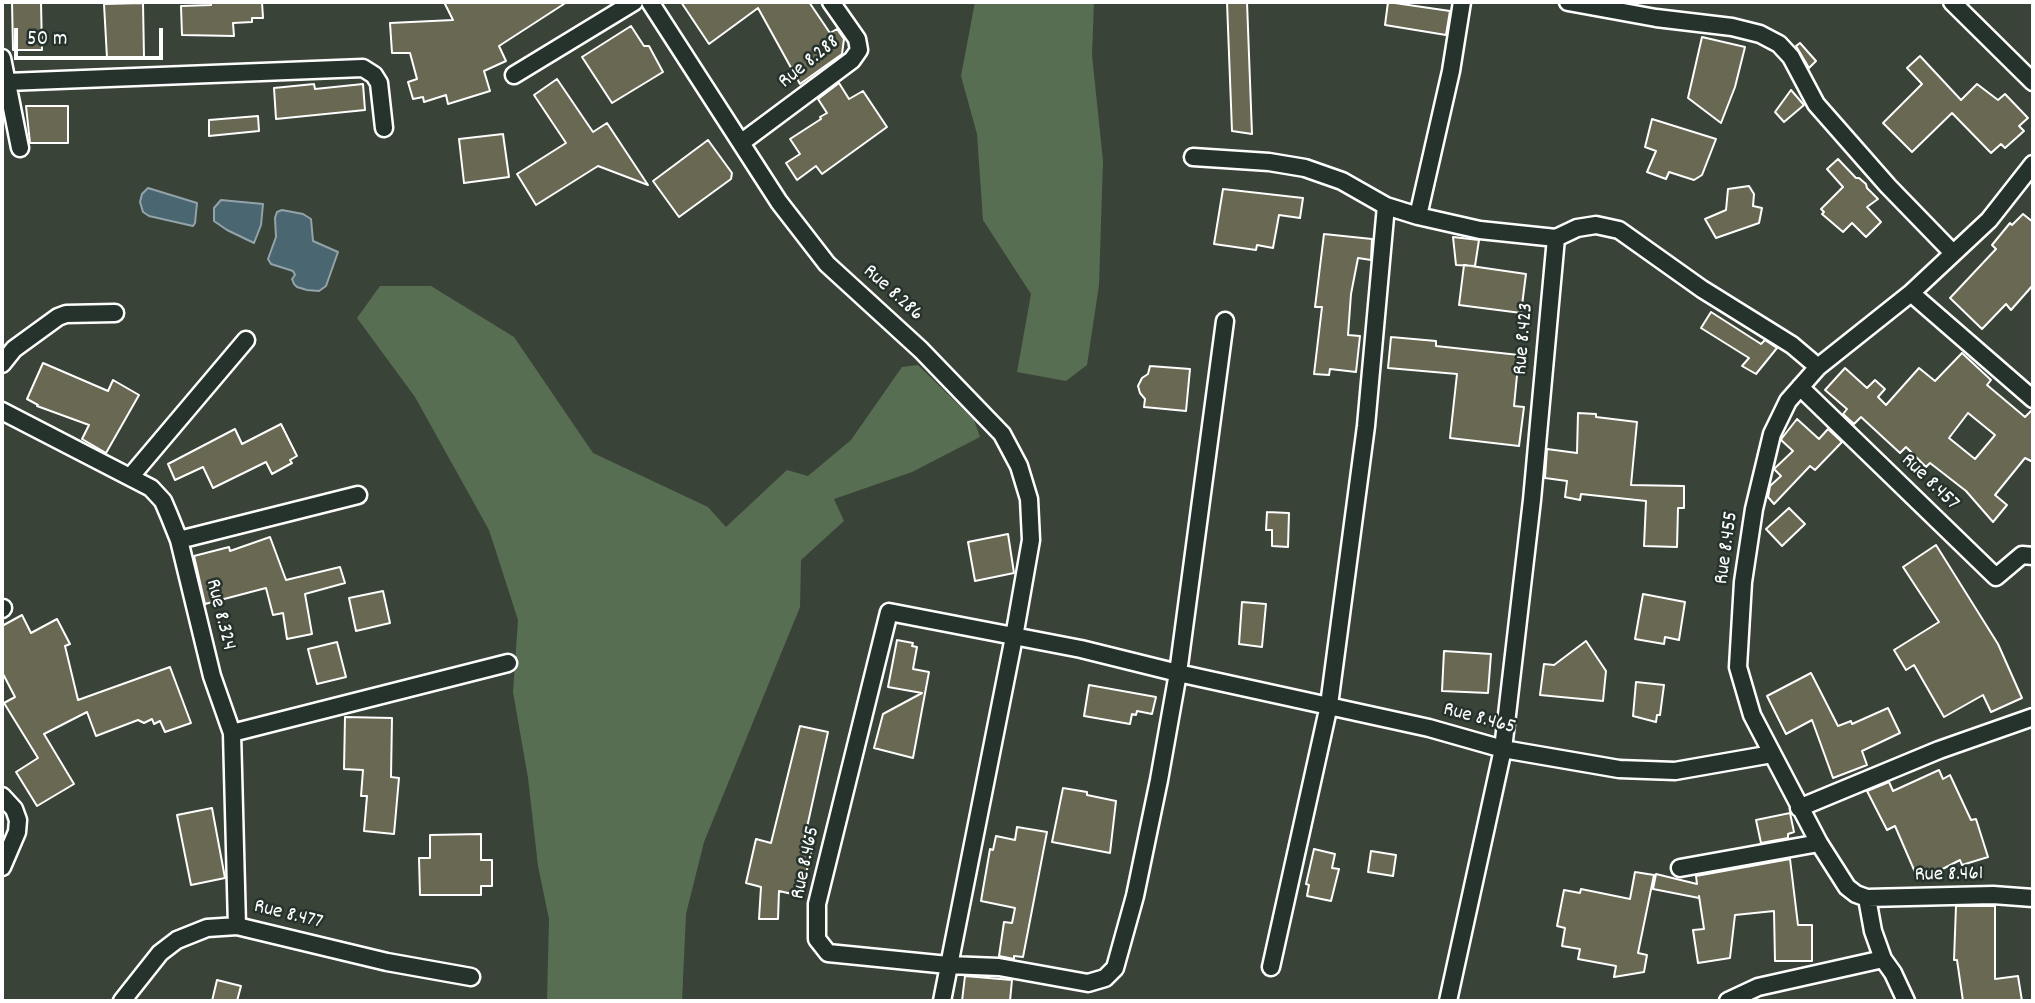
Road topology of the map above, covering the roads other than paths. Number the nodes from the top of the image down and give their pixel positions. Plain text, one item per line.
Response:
1 (634, 2) edge
2 (650, 2) edge
3 (831, 2) edge
4 (1462, 2) edge
5 (1568, 2) edge
6 (1952, 2) edge
7 (2, 58) edge
8 (514, 75) dead end
9 (7, 82) junction
10 (2033, 82) edge
11 (384, 128) dead end
12 (742, 142) junction
13 (20, 148) dead end
14 (1193, 158) dead end
15 (2033, 164) edge
16 (1386, 206) junction
17 (1418, 216) junction
18 (1556, 238) junction
19 (1953, 253) junction
20 (1911, 293) junction
21 (115, 313) dead end
22 (1225, 321) dead end
23 (246, 340) dead end
24 (2, 364) edge
25 (1818, 367) junction
26 (1800, 387) junction
27 (2033, 399) edge
28 (2, 411) edge
29 (131, 476) junction
30 (358, 495) dead end
31 (179, 540) junction
32 (2033, 556) edge
33 (1014, 637) junction
34 (508, 663) dead end
35 (1178, 673) junction
36 (1329, 705) junction
37 (2033, 717) edge
38 (232, 733) junction
39 (1503, 749) junction
40 (1772, 754) junction
41 (2, 796) edge
42 (1799, 808) junction
43 (1819, 843) junction
44 (2, 867) edge
45 (1679, 868) dead end
46 (1867, 898) junction
47 (2033, 898) edge
48 (237, 926) junction
49 (1883, 958) junction
50 (948, 965) junction
51 (1271, 967) dead end
52 (471, 977) dead end
53 (122, 1001) edge
54 (942, 1001) edge
55 (1448, 1001) edge
56 (1728, 1001) edge
57 (1906, 1001) edge

1 - 8 street
2 - 12 street, Rue 8.286
3 - 12 street, Rue 8.288
4 - 17 street
5 - 19 street
6 - 10 street
7 - 9 street
9 - 11 street
9 - 13 street
12 - 33 street, Rue 8.286
14 - 16 street
15 - 19 street, Rue 8.455
16 - 17 street
16 - 36 street
17 - 18 street
18 - 25 street
18 - 39 street, Rue 8.423
19 - 20 street, Rue 8.455
20 - 25 street, Rue 8.455
20 - 27 street
21 - 24 street
22 - 35 street
23 - 29 street
25 - 26 street, Rue 8.455
26 - 32 street, Rue 8.457
26 - 40 street, Rue 8.455
28 - 29 street, Rue 8.324
29 - 31 street, Rue 8.324
30 - 31 street
31 - 38 street, Rue 8.324
33 - 35 street, Rue 8.465
33 - 50 street, Rue 8.286
33 - 50 street, Rue 8.465
34 - 38 street
35 - 36 street, Rue 8.465
35 - 50 street, Rue 8.465
36 - 39 street, Rue 8.465
36 - 51 street
37 - 42 street
38 - 48 street, Rue 8.324
39 - 40 street, Rue 8.465
39 - 55 street, Rue 8.423
40 - 42 street, Rue 8.455
41 - 44 street
42 - 43 street, Rue 8.455
43 - 45 street
43 - 46 street, Rue 8.455
46 - 47 street, Rue 8.461
46 - 49 street
48 - 52 street, Rue 8.477
48 - 53 street, Rue 8.477
49 - 56 street
49 - 57 street
50 - 54 street, Rue 8.286

